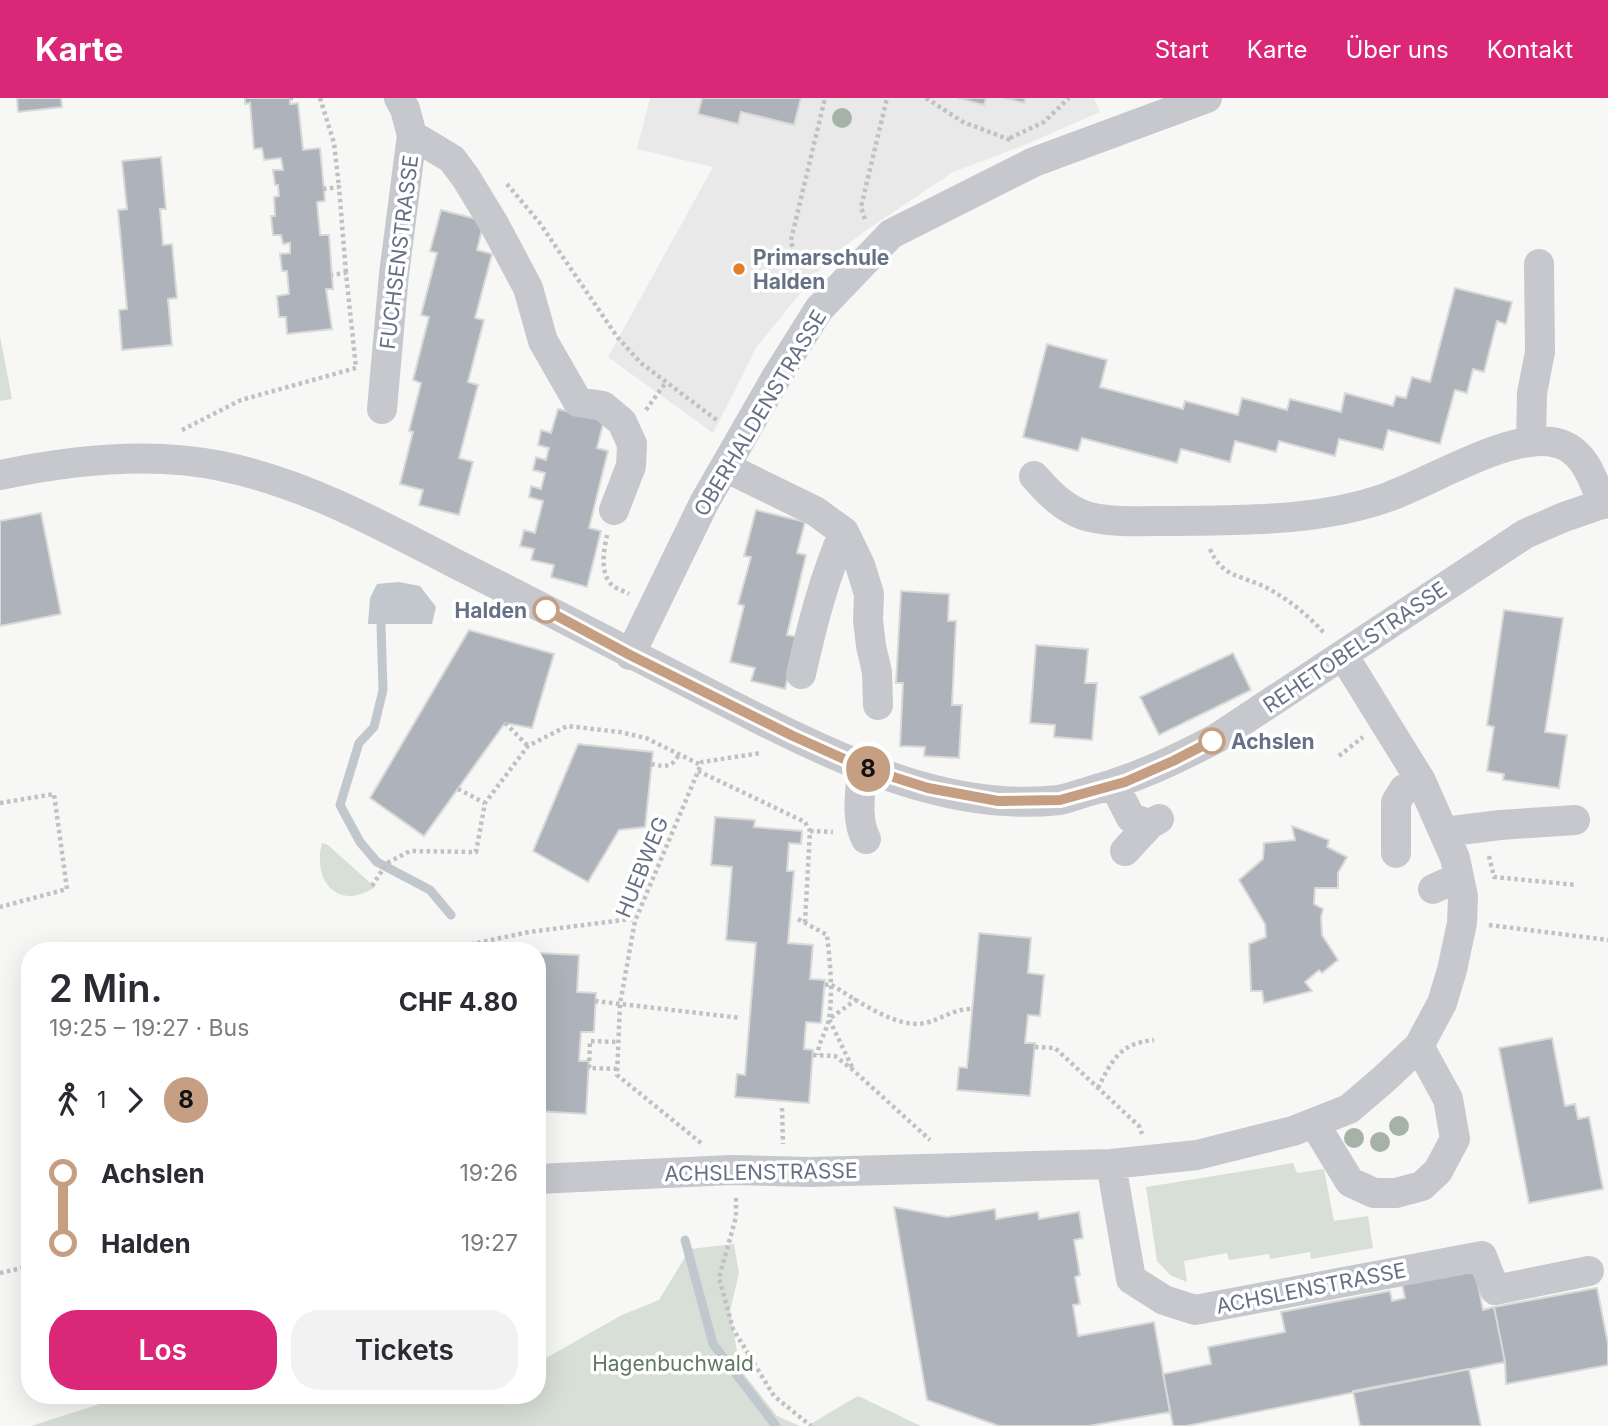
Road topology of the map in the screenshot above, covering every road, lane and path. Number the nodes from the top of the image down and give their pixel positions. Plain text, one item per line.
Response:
1 (320, 98) edge
2 (399, 98) edge
3 (825, 98) edge
4 (887, 98) edge
5 (926, 98) edge
6 (1069, 98) edge
7 (1208, 98) edge
8 (412, 135) junction
9 (1009, 138) junction
10 (1021, 146) dead end
11 (499, 175) dead end
12 (339, 187) junction
13 (323, 189) dead end
14 (861, 207) dead end
15 (1539, 264) dead end
16 (346, 274) junction
17 (332, 275) dead end
18 (801, 294) dead end
19 (382, 409) dead end
20 (724, 425) dead end
21 (178, 433) dead end
22 (1531, 442) junction
23 (725, 467) junction
24 (0, 475) edge
25 (1034, 476) dead end
26 (1606, 503) edge
27 (611, 520) joint
28 (1202, 521) junction
29 (844, 532) junction
30 (613, 586) dead end
31 (1337, 647) junction
32 (630, 655) junction
33 (801, 674) dead end
34 (878, 705) dead end
35 (505, 723) dead end
36 (1369, 733) dead end
37 (528, 746) junction
38 (766, 752) dead end
39 (679, 754) junction
40 (1339, 756) dead end
41 (651, 765) dead end
42 (862, 767) junction
43 (700, 768) junction
44 (1114, 785) junction
45 (1403, 786) junction
46 (458, 789) dead end
47 (0, 803) edge
48 (485, 803) junction
49 (1575, 820) dead end
50 (1444, 832) junction
51 (866, 839) dead end
52 (1486, 847) dead end
53 (1125, 851) dead end
54 (1396, 853) dead end
55 (1577, 885) dead end
56 (372, 886) dead end
57 (0, 907) edge
58 (798, 919) dead end
59 (635, 921) junction
60 (805, 922) junction
61 (1481, 924) dead end
62 (1608, 940) edge
63 (482, 942) edge
64 (827, 984) junction
65 (856, 999) junction
66 (595, 1001) dead end
67 (621, 1004) junction
68 (972, 1009) dead end
69 (741, 1018) dead end
70 (829, 1019) junction
71 (1154, 1040) dead end
72 (619, 1042) junction
73 (1419, 1046) junction
74 (1035, 1047) dead end
75 (617, 1066) junction
76 (853, 1070) junction
77 (1098, 1088) junction
78 (782, 1108) dead end
79 (1134, 1122) dead end
80 (1314, 1123) junction
81 (783, 1139) dead end
82 (930, 1140) dead end
83 (705, 1146) dead end
84 (1111, 1164) junction
85 (546, 1179) edge
86 (736, 1202) dead end
87 (21, 1268) edge
88 (1589, 1272) dead end
89 (0, 1273) edge
90 (811, 1426) edge

1 - 12 path
2 - 8 street, FUCHSENSTRASSE
3 - 18 path
4 - 14 path
5 - 9 path
6 - 9 path
7 - 23 street, OBERHALDENSTRASSE
8 - 19 street, FUCHSENSTRASSE
8 - 27 street
9 - 10 path
11 - 20 path
12 - 13 path
12 - 16 path
15 - 22 street
16 - 17 path
16 - 21 path
22 - 26 street
22 - 28 street
23 - 29 street
23 - 32 street, OBERHALDENSTRASSE
24 - 32 street, REHETOBELSTRASSE
25 - 28 street
26 - 31 street, REHETOBELSTRASSE
27 - 30 path
28 - 31 path
29 - 33 street
29 - 34 street
31 - 44 street, REHETOBELSTRASSE
31 - 45 street, ACHSLENSTRASSE
32 - 42 street, REHETOBELSTRASSE
35 - 37 path
36 - 40 path
37 - 39 path
37 - 48 path
38 - 43 path
39 - 41 path
39 - 43 path
42 - 44 street, REHETOBELSTRASSE
42 - 51 street
43 - 59 path, HUEBWEG
43 - 60 path
44 - 53 street
45 - 50 street, ACHSLENSTRASSE
45 - 54 street
46 - 48 path
47 - 57 path
48 - 56 path
49 - 50 street
50 - 73 street, ACHSLENSTRASSE
52 - 55 path
58 - 60 path
59 - 63 path
59 - 67 path, HUEBWEG
60 - 64 path
61 - 62 path
64 - 65 path
64 - 70 path
65 - 68 path
65 - 70 path
66 - 67 path
67 - 69 path
67 - 72 path, HUEBWEG
70 - 76 path
70 - 76 path
71 - 77 path
72 - 75 path, HUEBWEG
72 - 75 path
73 - 80 street, ACHSLENSTRASSE
73 - 80 street
74 - 77 path
75 - 83 path
76 - 82 path
77 - 79 path
78 - 81 path
80 - 84 street, ACHSLENSTRASSE
84 - 85 street, ACHSLENSTRASSE
84 - 88 street, ACHSLENSTRASSE
86 - 90 path
87 - 89 path

